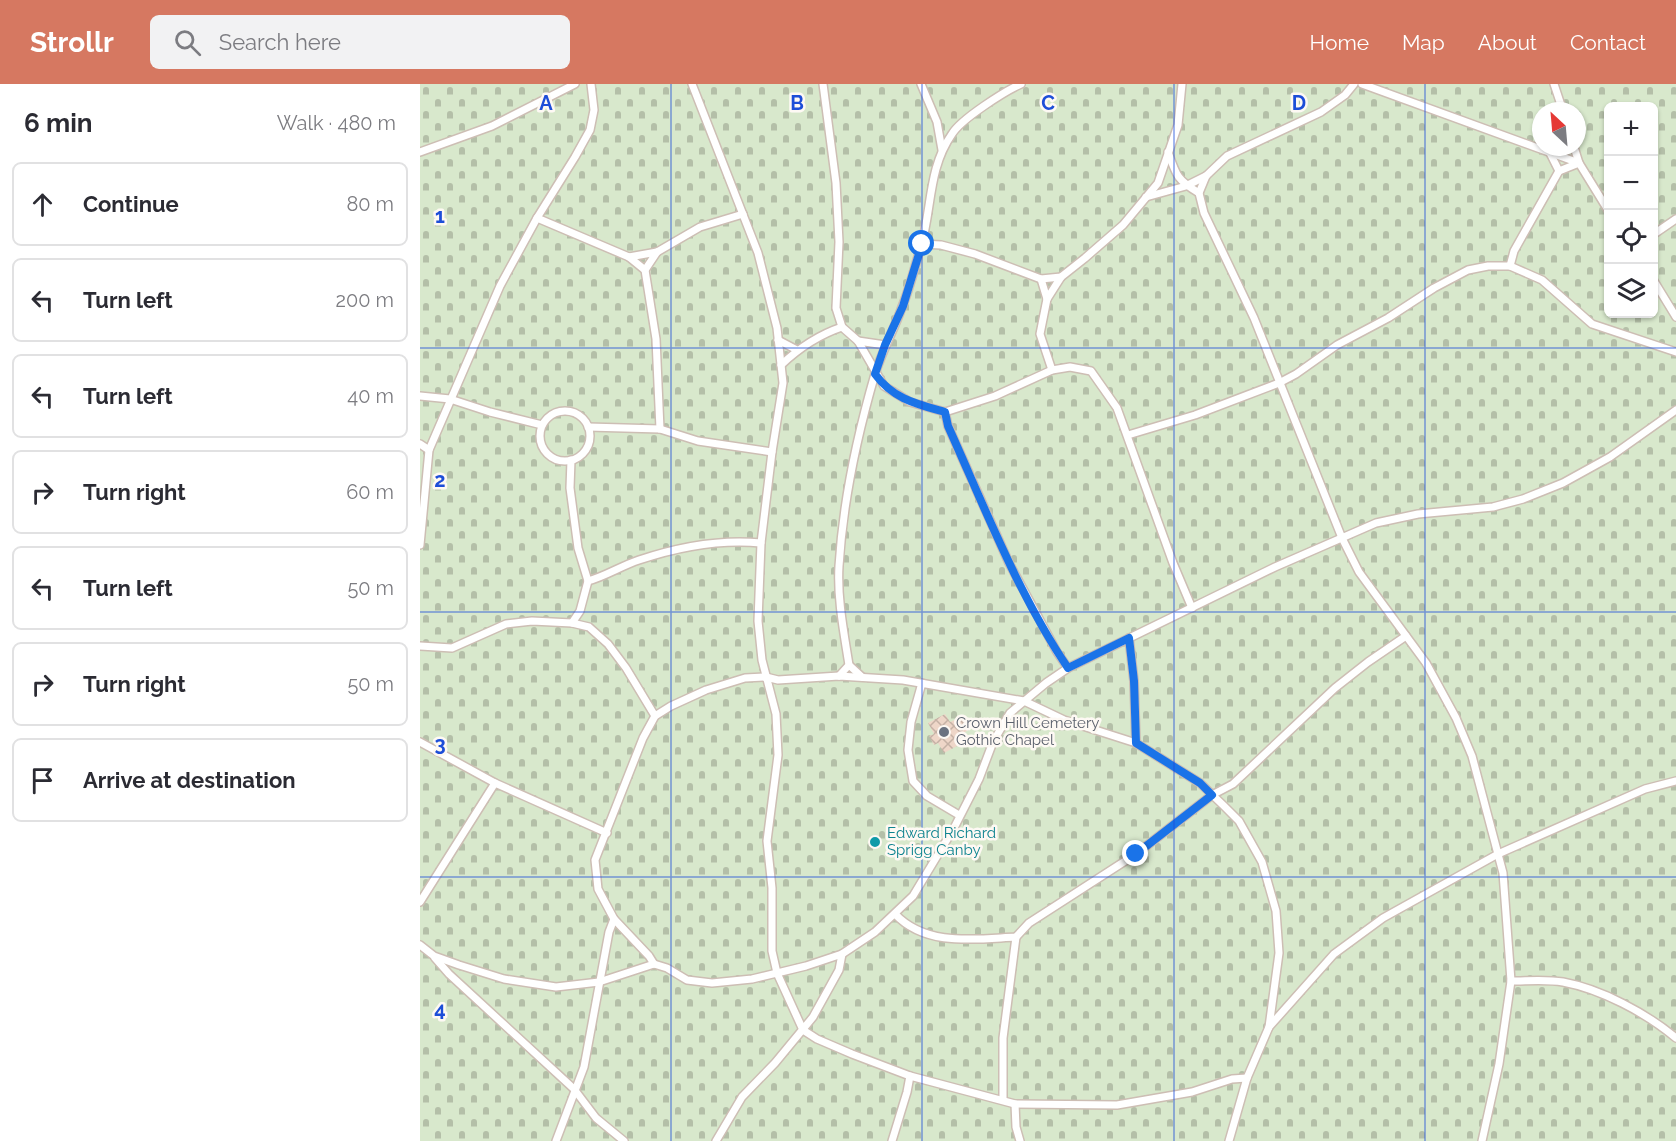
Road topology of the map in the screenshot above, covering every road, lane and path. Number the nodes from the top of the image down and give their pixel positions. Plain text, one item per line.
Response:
1 (575, 84) edge
2 (591, 84) edge
3 (692, 84) edge
4 (823, 84) edge
5 (921, 84) edge
6 (1021, 84) edge
7 (1182, 84) edge
8 (1354, 84) edge
9 (1362, 84) edge
10 (1554, 84) edge
11 (1560, 102) edge
12 (937, 122) junction
13 (953, 131) junction
14 (1532, 146) edge
15 (942, 150) junction
16 (1168, 151) junction
17 (420, 152) edge
18 (1552, 156) edge
19 (1558, 156) edge
20 (1577, 156) edge
21 (1579, 164) junction
22 (1559, 171) junction
23 (1206, 176) junction
24 (1186, 186) junction
25 (1199, 193) junction
26 (1144, 198) junction
27 (1604, 204) edge
28 (743, 214) junction
29 (537, 218) junction
30 (1676, 219) edge
31 (1658, 231) edge
32 (922, 244) junction
33 (657, 252) junction
34 (629, 257) junction
35 (1510, 266) junction
36 (645, 270) junction
37 (1061, 277) junction
38 (1041, 279) junction
39 (1658, 289) edge
40 (1047, 299) junction
41 (1676, 317) edge
42 (842, 327) junction
43 (778, 340) junction
44 (858, 341) junction
45 (885, 345) junction
46 (798, 350) junction
47 (1676, 352) edge
48 (781, 365) junction
49 (1052, 370) junction
50 (875, 374) junction
51 (1279, 383) junction
52 (884, 386) junction
53 (871, 391) junction
54 (420, 396) edge
55 (450, 399) junction
56 (1676, 410) edge
57 (945, 412) junction
58 (542, 425) junction
59 (588, 427) junction
60 (660, 429) junction
61 (1128, 435) junction
62 (420, 444) edge
63 (429, 450) junction
64 (772, 453) junction
65 (571, 460) junction
66 (1342, 538) junction
67 (761, 543) junction
68 (420, 545) edge
69 (588, 581) junction
70 (1192, 608) junction
71 (580, 611) junction
72 (572, 623) junction
73 (589, 627) junction
74 (1406, 636) junction
75 (1129, 638) junction
76 (420, 646) edge
77 (849, 665) junction
78 (1068, 668) junction
79 (839, 676) junction
80 (862, 676) junction
81 (766, 677) junction
82 (922, 683) junction
83 (1024, 701) junction
84 (655, 716) junction
85 (420, 742) edge
86 (1136, 743) junction
87 (1676, 781) edge
88 (495, 783) junction
89 (1212, 795) junction
90 (959, 815) junction
91 (607, 833) junction
92 (1498, 854) junction
93 (420, 902) edge
94 (895, 914) junction
95 (614, 920) junction
96 (1016, 937) junction
97 (420, 945) edge
98 (842, 954) junction
99 (434, 956) junction
100 (654, 964) junction
101 (777, 973) junction
102 (1511, 981) junction
103 (599, 982) junction
104 (1269, 1027) junction
105 (803, 1030) junction
106 (1676, 1038) edge
107 (910, 1076) junction
108 (1246, 1078) junction
109 (574, 1089) junction
110 (1003, 1099) junction
111 (1015, 1104) junction
112 (556, 1141) edge
113 (624, 1141) edge
114 (716, 1141) edge
115 (892, 1141) edge
116 (1020, 1141) edge
117 (1230, 1141) edge
118 (1482, 1141) edge

1 - 17 lane
2 - 29 lane
3 - 28 lane
4 - 42 lane
5 - 12 lane
6 - 13 lane
7 - 16 lane
8 - 23 lane
9 - 14 lane
10 - 11 lane
12 - 13 lane
12 - 15 lane
13 - 15 lane
15 - 32 lane
16 - 24 lane
16 - 26 lane
18 - 22 lane
19 - 21 lane
20 - 21 lane
21 - 22 lane
21 - 27 lane
22 - 35 lane
23 - 24 lane
23 - 25 lane
24 - 25 lane
24 - 26 lane
25 - 51 lane
26 - 37 lane
28 - 33 lane
28 - 43 lane
29 - 34 lane
29 - 55 lane
30 - 31 lane
32 - 38 lane
32 - 45 lane
33 - 34 lane
33 - 36 lane
34 - 36 lane
35 - 47 lane
35 - 51 lane
36 - 60 lane
37 - 38 lane
37 - 40 lane
38 - 40 lane
39 - 41 lane
40 - 49 lane
42 - 44 lane
42 - 46 lane
43 - 46 lane
43 - 48 lane
44 - 45 lane
44 - 50 lane
45 - 50 lane
46 - 48 lane
48 - 64 lane
49 - 57 lane
49 - 61 lane
50 - 52 lane
50 - 53 lane
51 - 61 lane
51 - 66 lane
52 - 53 lane
52 - 57 lane
53 - 77 lane
54 - 55 lane
55 - 58 lane
55 - 63 lane
56 - 66 lane
57 - 78 lane
58 - 59 lane
58 - 65 lane
59 - 60 lane
59 - 65 lane
60 - 64 lane
61 - 70 lane
62 - 63 lane
63 - 68 lane
64 - 67 lane
65 - 69 lane
66 - 70 lane
66 - 74 lane
67 - 69 lane
67 - 81 lane
69 - 71 lane
70 - 75 lane
71 - 72 lane
71 - 73 lane
72 - 73 lane
72 - 76 lane
73 - 84 lane
74 - 89 lane
74 - 92 lane
75 - 78 lane
75 - 86 lane
77 - 79 lane
77 - 80 lane
78 - 83 lane
79 - 80 lane
79 - 81 lane
80 - 82 lane
81 - 84 lane
81 - 101 lane
82 - 83 lane
82 - 90 lane
83 - 86 lane
83 - 90 lane
84 - 91 lane
85 - 88 lane
86 - 89 lane
87 - 92 lane
88 - 91 lane
88 - 93 lane
89 - 96 lane
89 - 104 lane
90 - 94 lane
91 - 95 lane
92 - 102 lane
92 - 104 lane
94 - 96 lane
94 - 98 lane
95 - 100 lane
95 - 103 lane
96 - 110 lane
97 - 99 lane
98 - 101 lane
98 - 105 lane
99 - 103 lane
99 - 109 lane
100 - 101 lane
100 - 103 lane
101 - 105 lane
102 - 106 lane
102 - 118 lane
103 - 109 lane
104 - 108 lane
105 - 107 lane
105 - 114 lane
107 - 110 lane
107 - 115 lane
108 - 111 lane
108 - 117 lane
109 - 112 lane
109 - 113 lane
110 - 111 lane
111 - 116 lane

